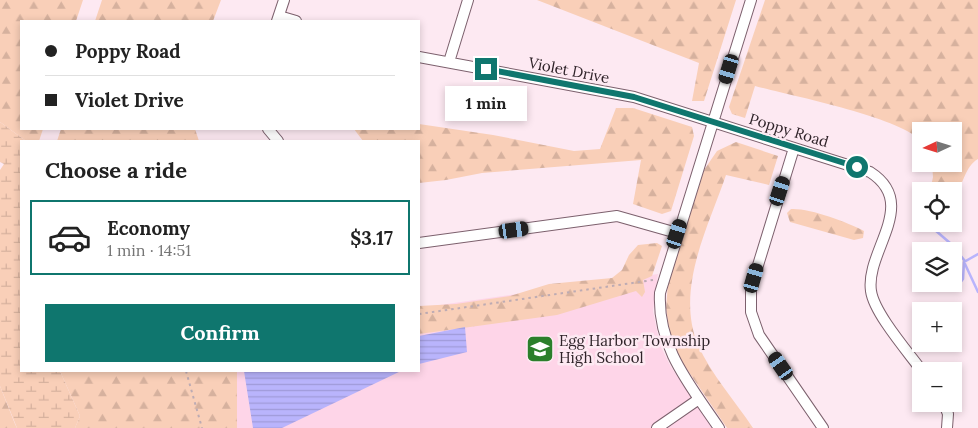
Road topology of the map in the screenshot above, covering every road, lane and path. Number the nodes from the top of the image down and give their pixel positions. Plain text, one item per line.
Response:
1 (284, 0) edge
2 (468, 0) edge
3 (751, 0) edge
4 (278, 19) edge
5 (420, 57) edge
6 (449, 62) junction
7 (712, 122) junction
8 (269, 130) edge
9 (277, 140) edge
10 (794, 148) junction
11 (677, 234) junction
12 (420, 243) edge
13 (653, 280) dead end
14 (420, 314) edge
15 (916, 362) edge
16 (186, 372) edge
17 (699, 399) junction
18 (947, 412) edge
19 (202, 428) edge
20 (657, 428) edge
21 (719, 428) edge
22 (823, 428) edge
23 (947, 428) edge

1 - 4 street
2 - 6 street
3 - 7 street
5 - 6 street, Violet Drive
6 - 7 street, Violet Drive
7 - 10 street, Poppy Road
7 - 11 street
8 - 9 street
10 - 15 street, Poppy Road
10 - 22 street
11 - 12 street
11 - 17 street
13 - 14 path
16 - 19 path
17 - 20 street
17 - 21 street
18 - 23 street

